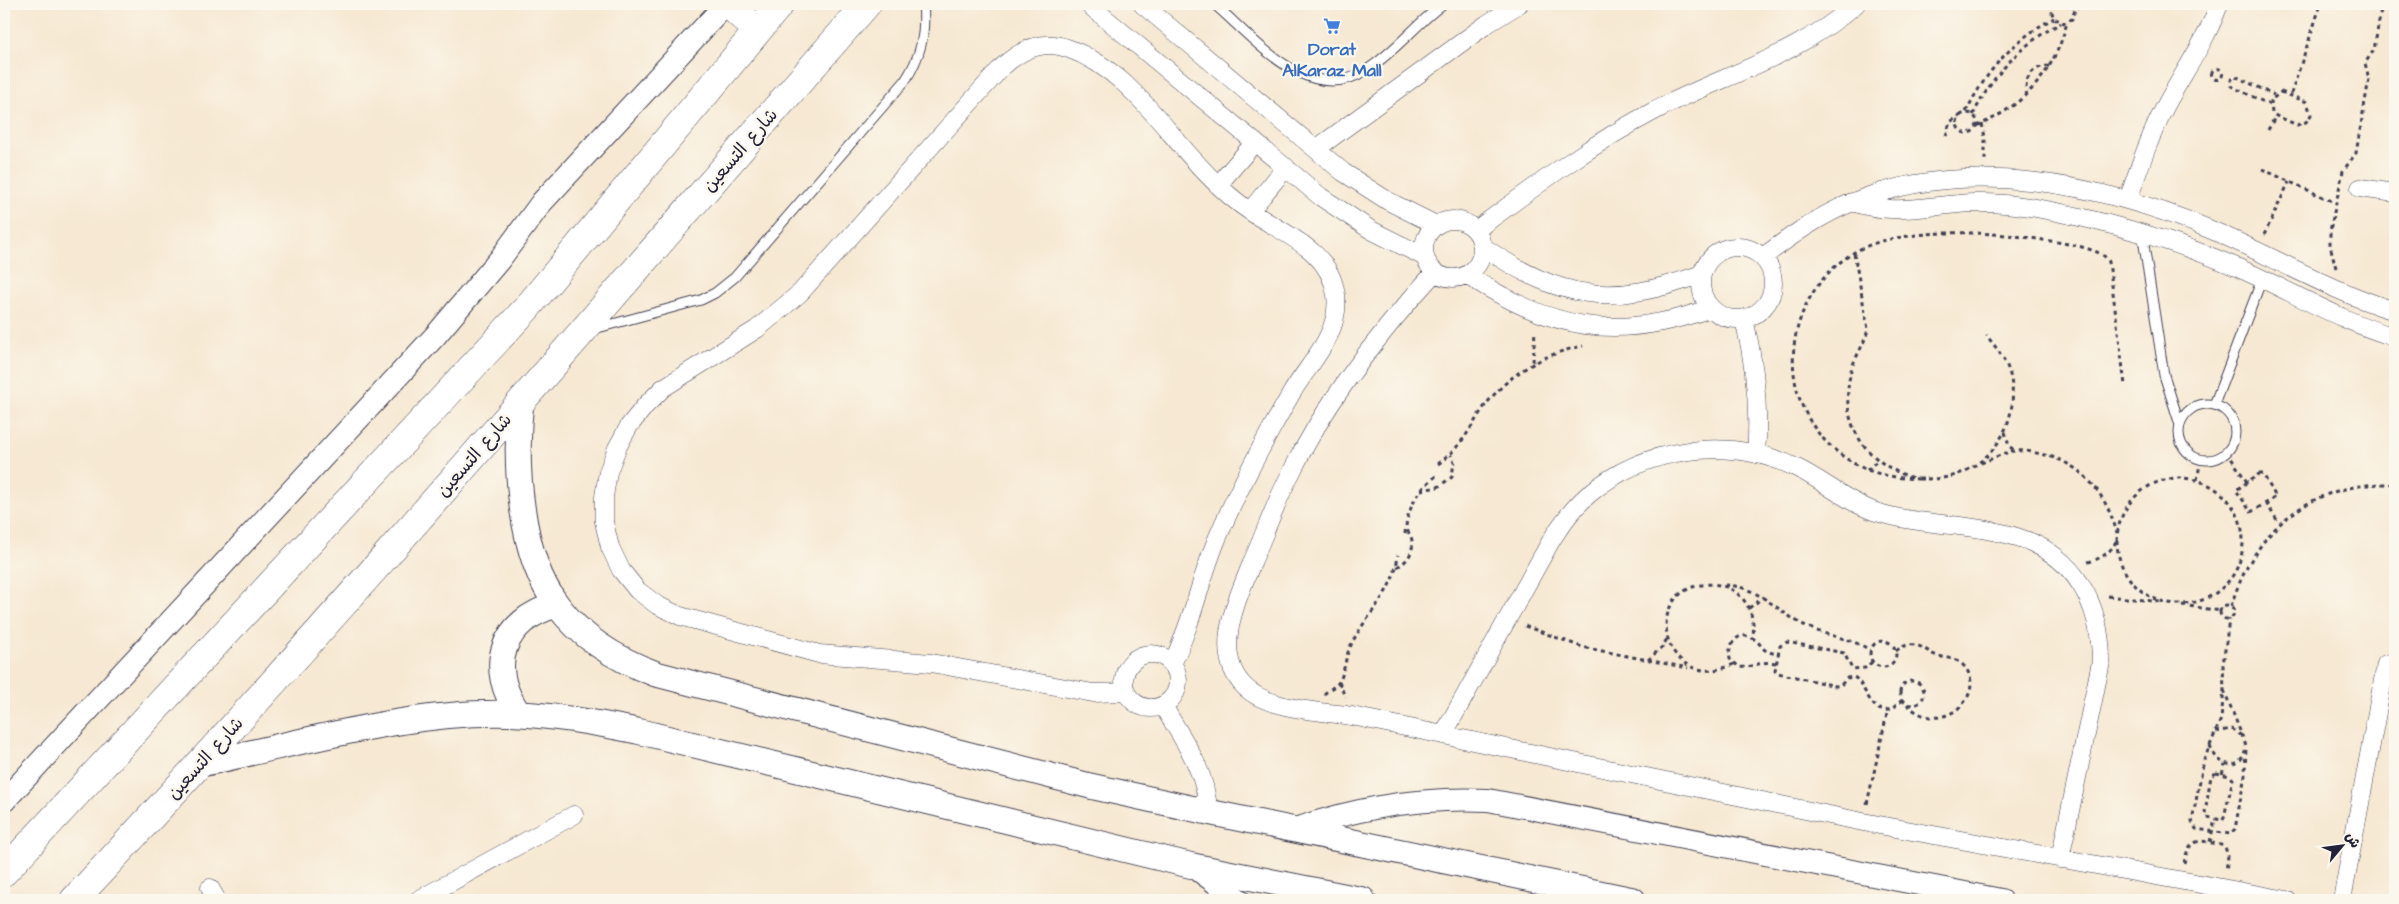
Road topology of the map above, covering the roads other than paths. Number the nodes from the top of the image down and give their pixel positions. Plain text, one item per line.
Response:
1 (727, 4) edge
2 (780, 4) edge
3 (867, 4) edge
4 (922, 4) edge
5 (1088, 4) edge
6 (1142, 4) edge
7 (1214, 4) edge
8 (1443, 4) edge
9 (1519, 4) edge
10 (1856, 4) edge
11 (2219, 4) edge
12 (756, 30) junction
13 (1255, 142) junction
14 (1316, 149) junction
15 (1286, 168) junction
16 (1218, 186) junction
17 (2360, 188) dead end
18 (2395, 193) edge
19 (2128, 200) junction
20 (1852, 202) junction
21 (1250, 211) junction
22 (1436, 224) junction
23 (2142, 232) junction
24 (1479, 238) junction
25 (1425, 257) junction
26 (1763, 257) junction
27 (2291, 268) junction
28 (1435, 272) junction
29 (1702, 274) junction
30 (1467, 275) junction
31 (2262, 279) junction
32 (2281, 288) junction
33 (1710, 308) junction
34 (2395, 311) edge
35 (1744, 319) junction
36 (580, 333) junction
37 (2395, 337) edge
38 (521, 401) junction
39 (2214, 405) junction
40 (2180, 425) junction
41 (1756, 454) junction
42 (556, 604) junction
43 (1172, 664) junction
44 (2386, 664) dead end
45 (1126, 692) junction
46 (1163, 706) junction
47 (519, 714) junction
48 (1443, 735) junction
49 (202, 764) junction
50 (4, 801) edge
51 (1208, 812) junction
52 (574, 815) dead end
53 (1296, 829) junction
54 (2060, 859) junction
55 (1193, 866) junction
56 (4, 872) edge
57 (74, 900) edge
58 (418, 900) edge
59 (1239, 900) edge
60 (1363, 900) edge
61 (1633, 900) edge
62 (2001, 900) edge
63 (2287, 900) edge
64 (2342, 900) edge

1 - 12 main road
1 - 50 street
2 - 12 main road
3 - 36 main road, شارع التسعين
4 - 36 lane
5 - 13 street
6 - 14 street
7 - 8 lane
9 - 14 street
10 - 24 street
11 - 19 street
12 - 56 main road
13 - 15 street
13 - 16 street
14 - 22 street
15 - 21 street
15 - 25 street
16 - 21 street
16 - 45 street
17 - 18 street
19 - 20 street
19 - 27 street
20 - 23 street
20 - 26 street
21 - 43 street
22 - 24 street
22 - 25 street
23 - 31 street
23 - 40 lane
24 - 29 street
24 - 30 street
25 - 28 street
26 - 29 street
26 - 35 street
27 - 32 street
27 - 34 street
28 - 30 street
28 - 48 street
29 - 33 street
30 - 33 street
31 - 32 street
31 - 39 lane
32 - 37 street
33 - 35 street
35 - 41 street
36 - 38 main road, شارع التسعين
38 - 42 main road
38 - 49 main road, شارع التسعين
39 - 40 lane
39 - 40 lane
41 - 48 street
41 - 54 street
42 - 47 main road
42 - 51 main road
43 - 45 street
43 - 46 street
44 - 64 street
45 - 46 street
46 - 51 street
47 - 49 main road
47 - 55 main road
48 - 54 street
49 - 57 main road, شارع التسعين
51 - 53 main road
52 - 58 street
53 - 61 main road
53 - 62 street
54 - 63 street
55 - 59 street
55 - 60 main road

